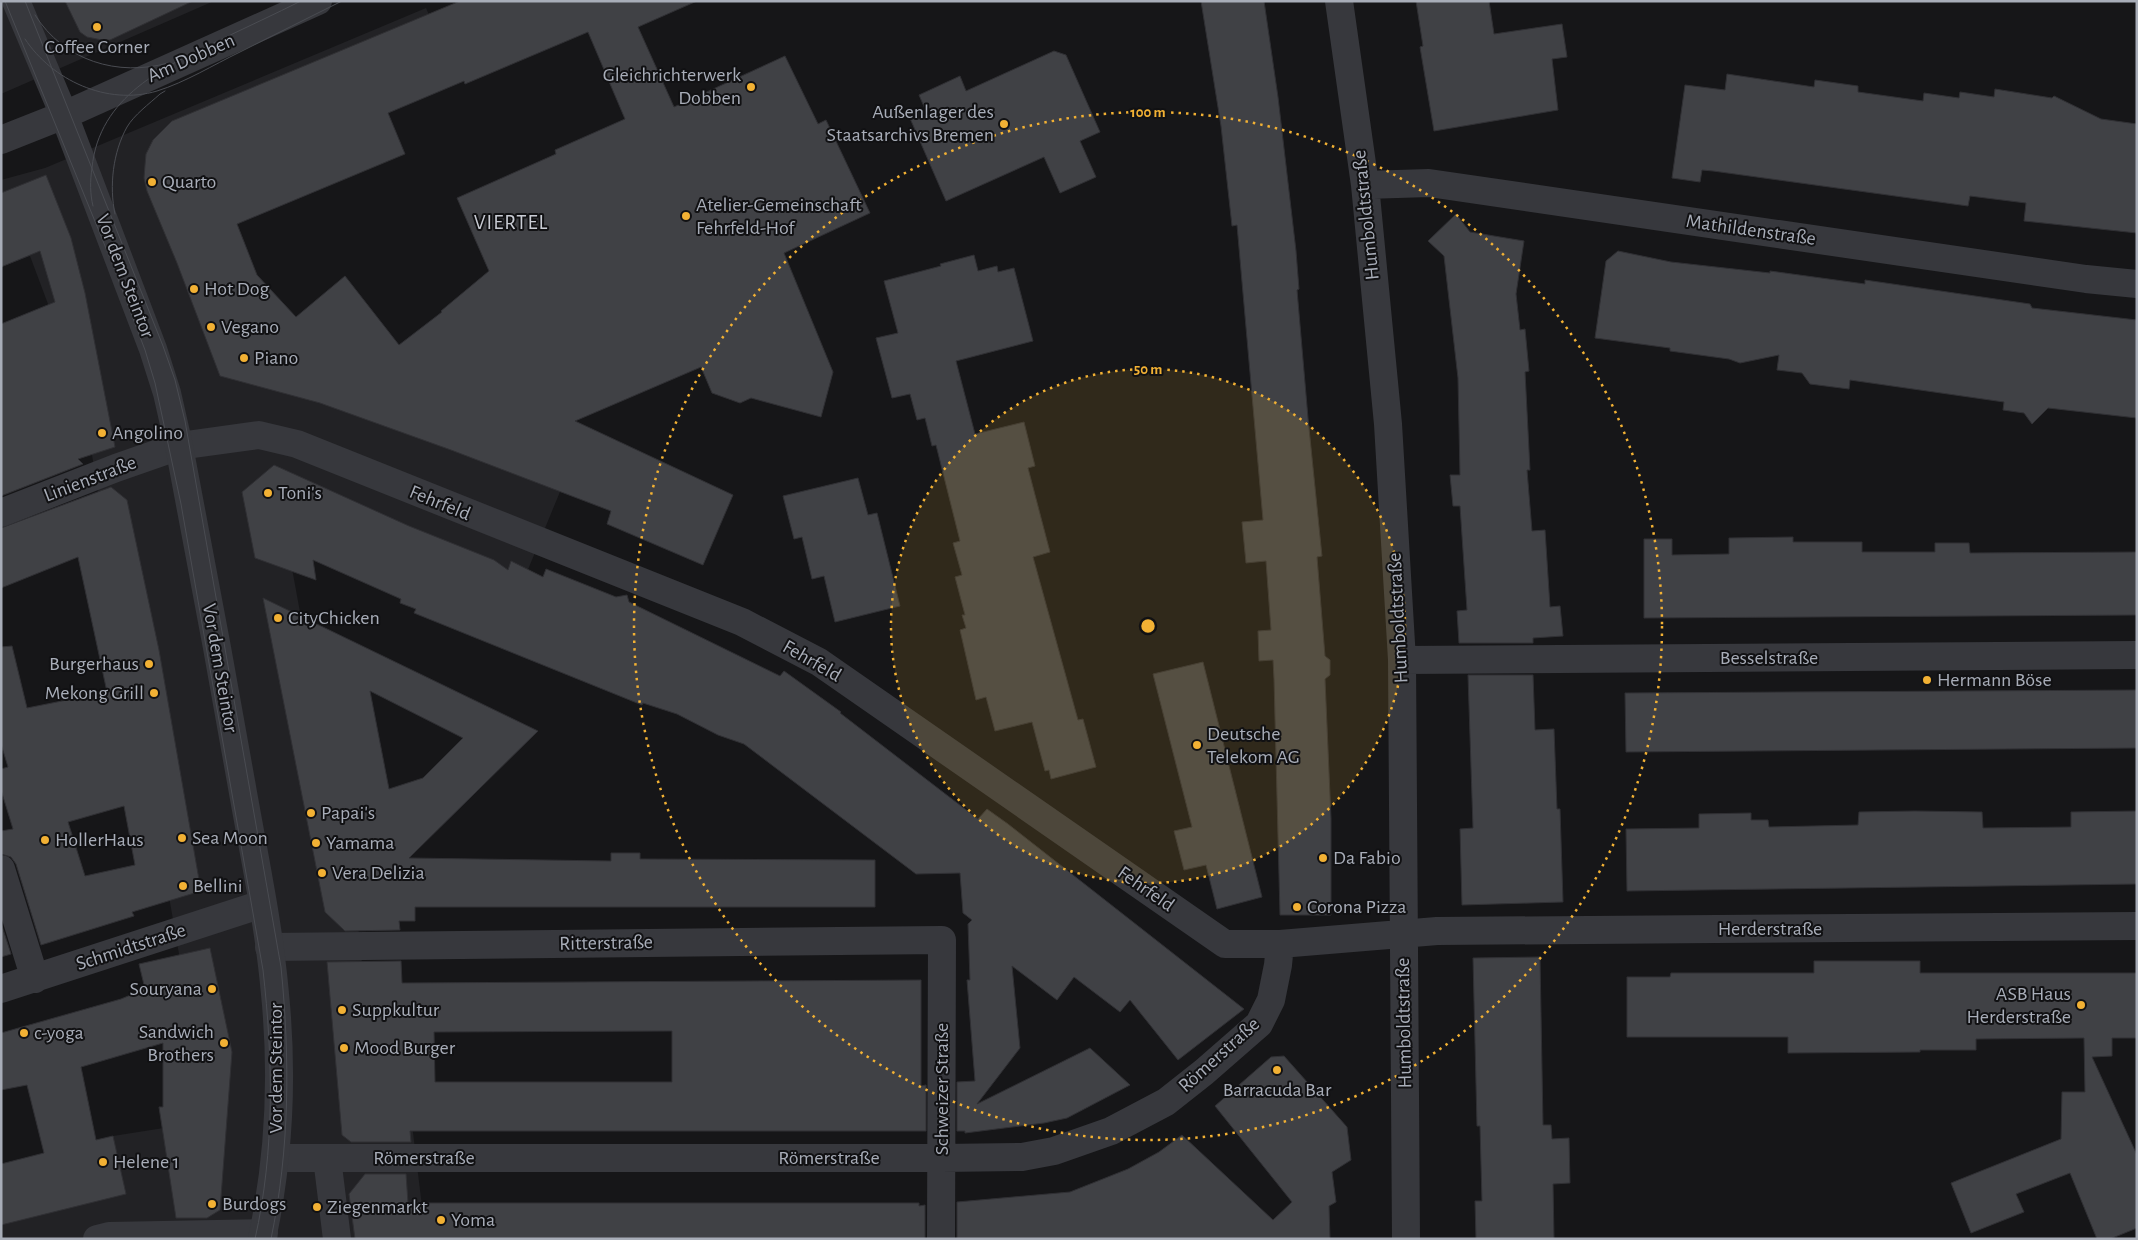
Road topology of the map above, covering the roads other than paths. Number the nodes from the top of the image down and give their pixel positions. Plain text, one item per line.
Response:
1 (16, 1) edge
2 (318, 1) edge
3 (1339, 1) edge
4 (64, 115) junction
5 (1, 140) edge
6 (1364, 185) junction
7 (2137, 284) edge
8 (179, 446) junction
9 (1, 514) edge
10 (2137, 655) edge
11 (1402, 660) junction
12 (1, 870) edge
13 (262, 904) junction
14 (2137, 926) edge
15 (1403, 935) junction
16 (942, 940) joint
17 (1280, 944) junction
18 (269, 947) junction
19 (35, 978) junction
20 (1, 990) edge
21 (275, 1158) junction
22 (327, 1158) junction
23 (942, 1158) junction
24 (263, 1236) edge
25 (97, 1239) edge
26 (337, 1239) edge
27 (941, 1239) edge
28 (1406, 1239) edge

1 - 4 street, Vor dem Steintor
2 - 4 street, Am Dobben
3 - 6 street, Humboldtstraße
4 - 5 street, Am Dobben
4 - 8 street, Vor dem Steintor
6 - 7 street, Mathildenstraße
6 - 11 street, Humboldtstraße
8 - 9 street, Linienstraße
8 - 13 street, Vor dem Steintor
8 - 17 street, Fehrfeld
10 - 11 street, Besselstraße
11 - 15 street, Humboldtstraße
12 - 19 street
13 - 18 street, Vor dem Steintor
13 - 19 street, Schmidtstraße
14 - 15 street, Herderstraße
15 - 17 street, Fehrfeld
15 - 28 street, Humboldtstraße
16 - 18 street, Ritterstraße
16 - 23 street, Schweizer Straße
17 - 23 street, Römerstraße
18 - 21 street, Vor dem Steintor
19 - 20 street, Schmidtstraße
21 - 22 street, Römerstraße
21 - 24 street, Vor dem Steintor
22 - 23 street, Römerstraße
22 - 26 street
23 - 27 street, Schweizer Straße
24 - 25 street

